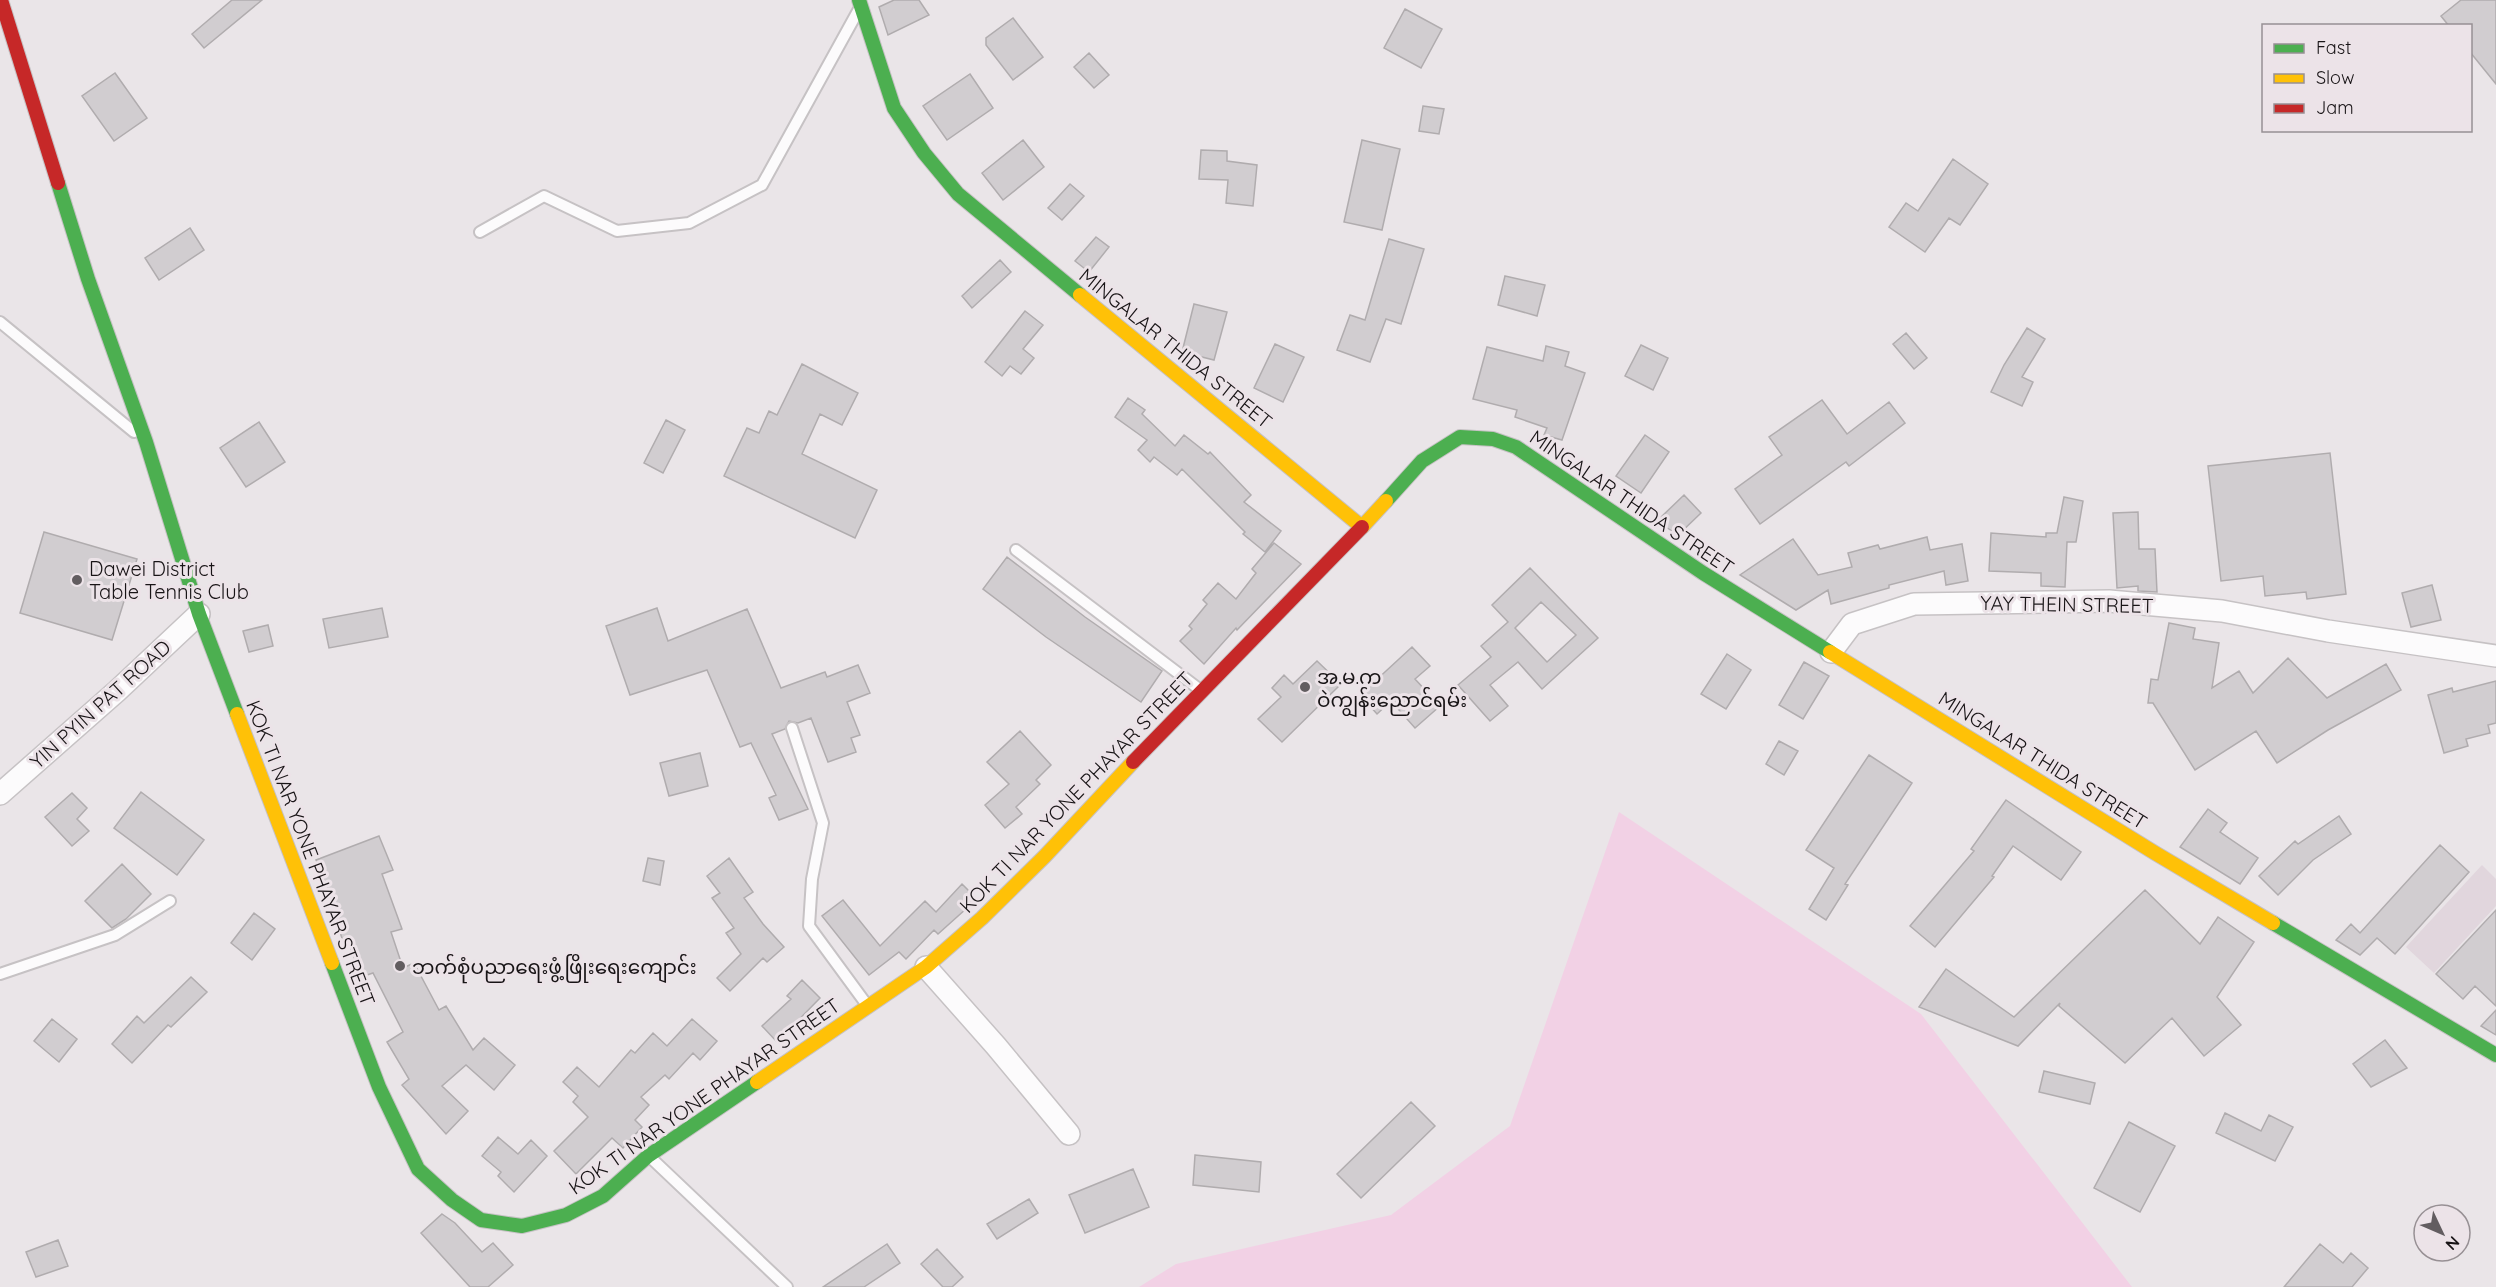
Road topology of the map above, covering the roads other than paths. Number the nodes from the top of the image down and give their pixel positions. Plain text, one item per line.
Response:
1 (1, 0) edge
2 (860, 3) edge
3 (480, 232) dead end
4 (0, 322) edge
5 (146, 442) junction
6 (1362, 527) junction
7 (1016, 550) dead end
8 (199, 614) junction
9 (1831, 652) junction
10 (2496, 656) edge
11 (1201, 691) junction
12 (792, 728) dead end
13 (0, 794) edge
14 (170, 900) dead end
15 (926, 967) junction
16 (0, 974) edge
17 (867, 1005) junction
18 (2496, 1055) edge
19 (1069, 1134) dead end
20 (648, 1156) junction
21 (787, 1287) edge

1 - 5 street, KOK TI NAR YONE PHAYAR STREET
2 - 3 lane
2 - 6 street, MINGALAR THIDA STREET
4 - 5 lane
5 - 8 street, KOK TI NAR YONE PHAYAR STREET
6 - 9 street, MINGALAR THIDA STREET
6 - 11 street, KOK TI NAR YONE PHAYAR STREET
7 - 11 lane
8 - 13 street, YIN PYIN PAT ROAD
8 - 20 street, KOK TI NAR YONE PHAYAR STREET
9 - 10 street, YAY THEIN STREET
9 - 18 street, MINGALAR THIDA STREET
11 - 15 street, KOK TI NAR YONE PHAYAR STREET
12 - 17 lane
14 - 16 lane
15 - 17 street, KOK TI NAR YONE PHAYAR STREET
15 - 19 street
17 - 20 street, KOK TI NAR YONE PHAYAR STREET
20 - 21 lane

